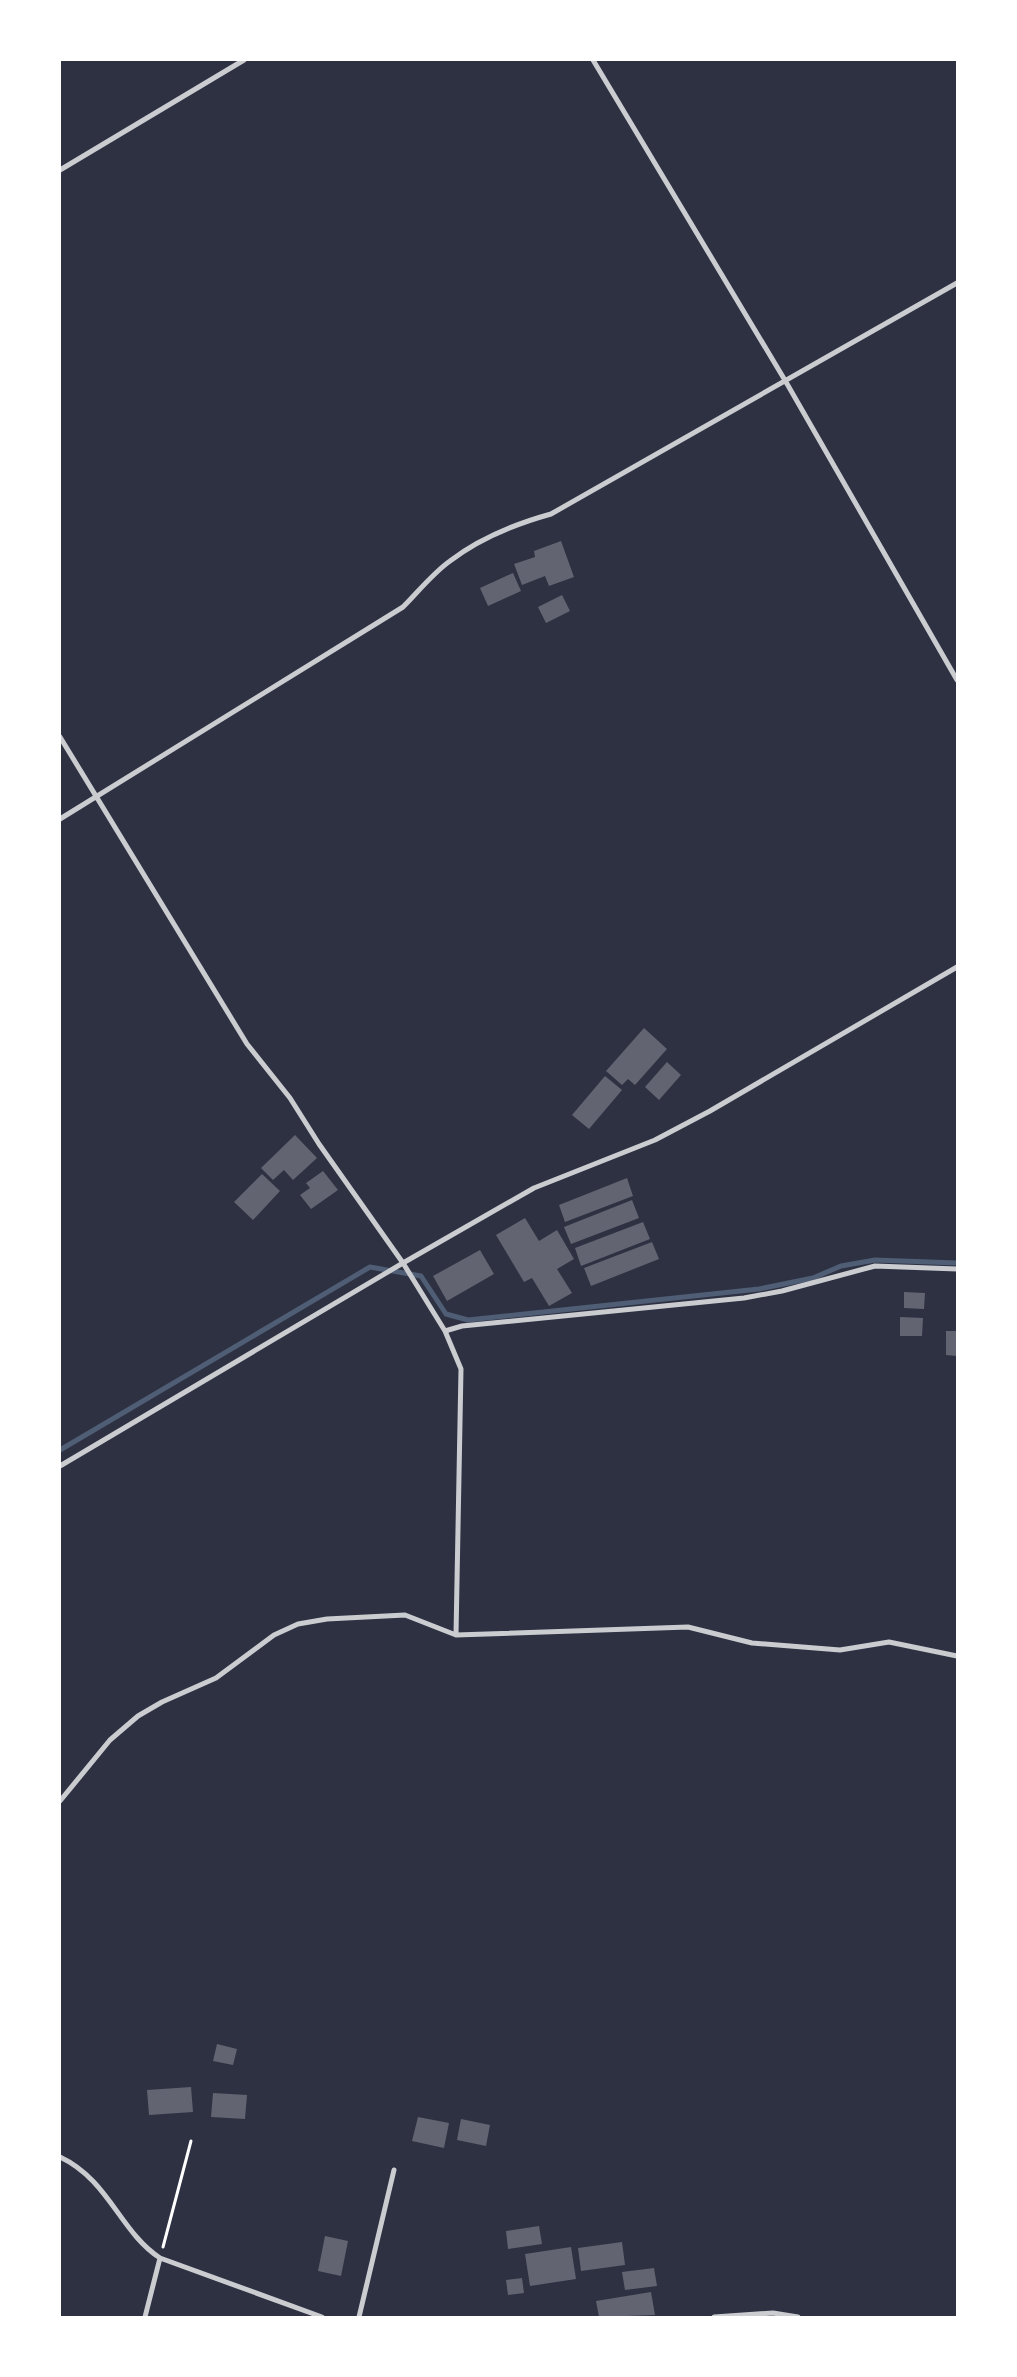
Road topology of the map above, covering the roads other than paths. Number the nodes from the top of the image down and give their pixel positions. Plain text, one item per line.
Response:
1 (244, 60) edge
2 (593, 60) edge
3 (60, 170) edge
4 (957, 283) edge
5 (786, 382) junction
6 (957, 680) edge
7 (60, 737) edge
8 (96, 798) junction
9 (60, 820) edge
10 (957, 967) edge
11 (403, 1263) junction
12 (957, 1269) edge
13 (446, 1331) junction
14 (60, 1466) edge
15 (456, 1635) junction
16 (957, 1656) edge
17 (60, 1800) edge
18 (60, 2157) edge
19 (394, 2170) dead end
20 (160, 2258) junction
21 (145, 2317) edge
22 (322, 2317) edge
23 (359, 2317) edge
24 (714, 2317) edge
25 (798, 2317) edge

1 - 3 street
2 - 5 street
4 - 5 street
5 - 6 street
5 - 8 street
7 - 8 street
8 - 9 street
8 - 11 street
10 - 11 street
11 - 13 street
11 - 14 street
12 - 13 street
13 - 15 street
15 - 16 street
15 - 17 street
18 - 20 street
19 - 23 street
20 - 21 street
20 - 22 street
24 - 25 street

